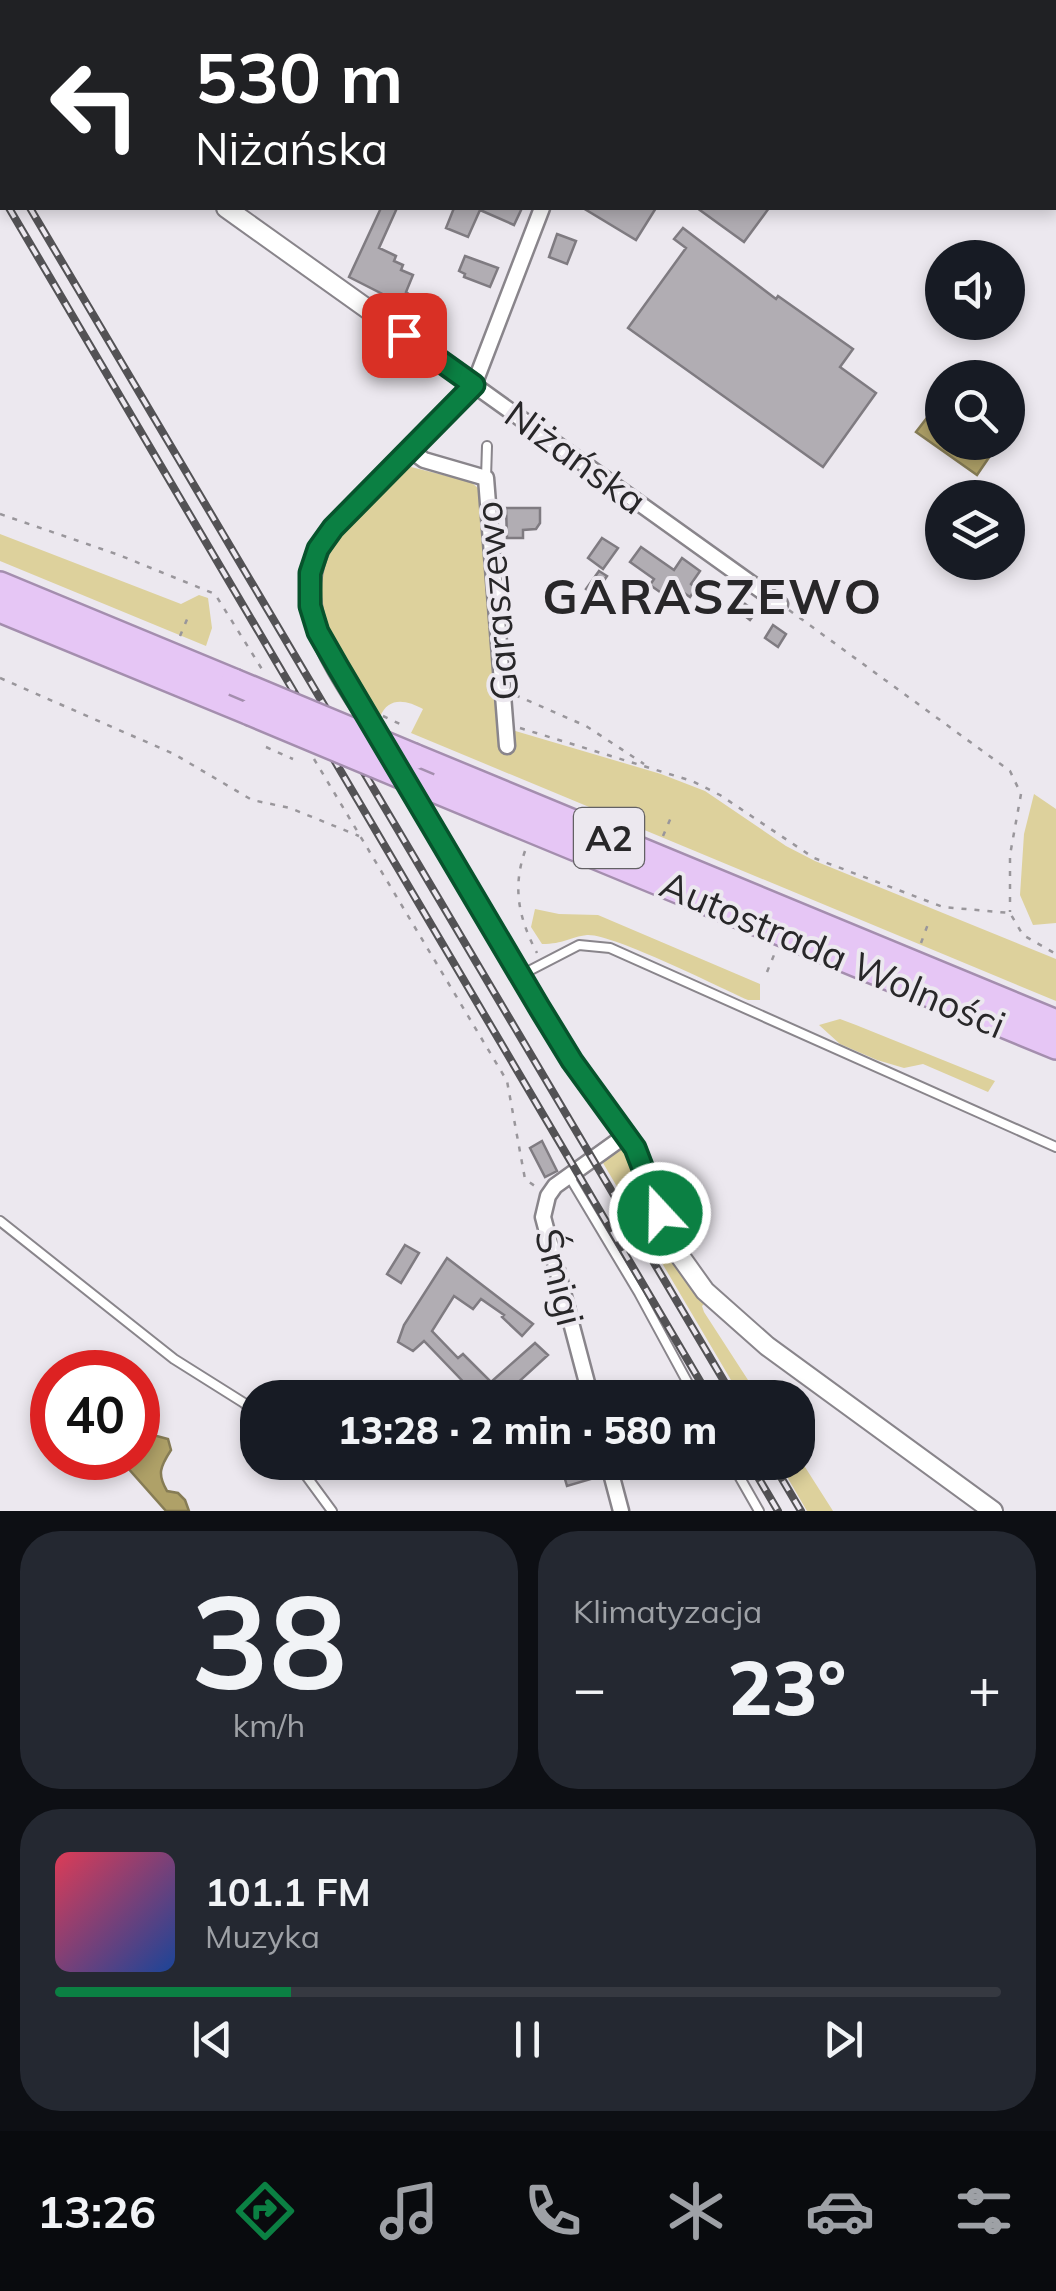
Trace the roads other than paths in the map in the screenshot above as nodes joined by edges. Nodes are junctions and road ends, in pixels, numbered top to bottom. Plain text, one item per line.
1 (229, 210) edge
2 (541, 210) edge
3 (474, 385) junction
4 (487, 446) dead end
5 (410, 450) junction
6 (486, 478) junction
7 (0, 585) edge
8 (780, 604) road end
9 (0, 609) edge
10 (507, 746) dead end
11 (520, 975) junction
12 (1056, 1023) edge
13 (1056, 1046) edge
14 (626, 1135) junction
15 (1056, 1147) edge
16 (568, 1175) junction
17 (0, 1221) edge
18 (586, 1380) edge
19 (686, 1380) edge
20 (240, 1401) edge
21 (309, 1480) edge
22 (613, 1480) edge
23 (741, 1480) edge
24 (332, 1511) edge
25 (621, 1511) edge
26 (758, 1511) edge
27 (993, 1511) edge

1 - 3 street, Niżańska
2 - 3 street
3 - 5 street
3 - 8 street, Niżańska
4 - 6 lane
5 - 6 street, Garaszewo
5 - 11 street
6 - 10 street, Garaszewo
7 - 12 highway, Autostrada Wolności / A2, bridge
9 - 13 highway, Autostrada Wolności / A2, bridge
11 - 14 street
11 - 15 lane
14 - 16 street, Śmigi
14 - 27 street
16 - 18 street, Śmigi
16 - 19 lane
17 - 20 lane
21 - 24 lane
22 - 25 street
23 - 26 lane

